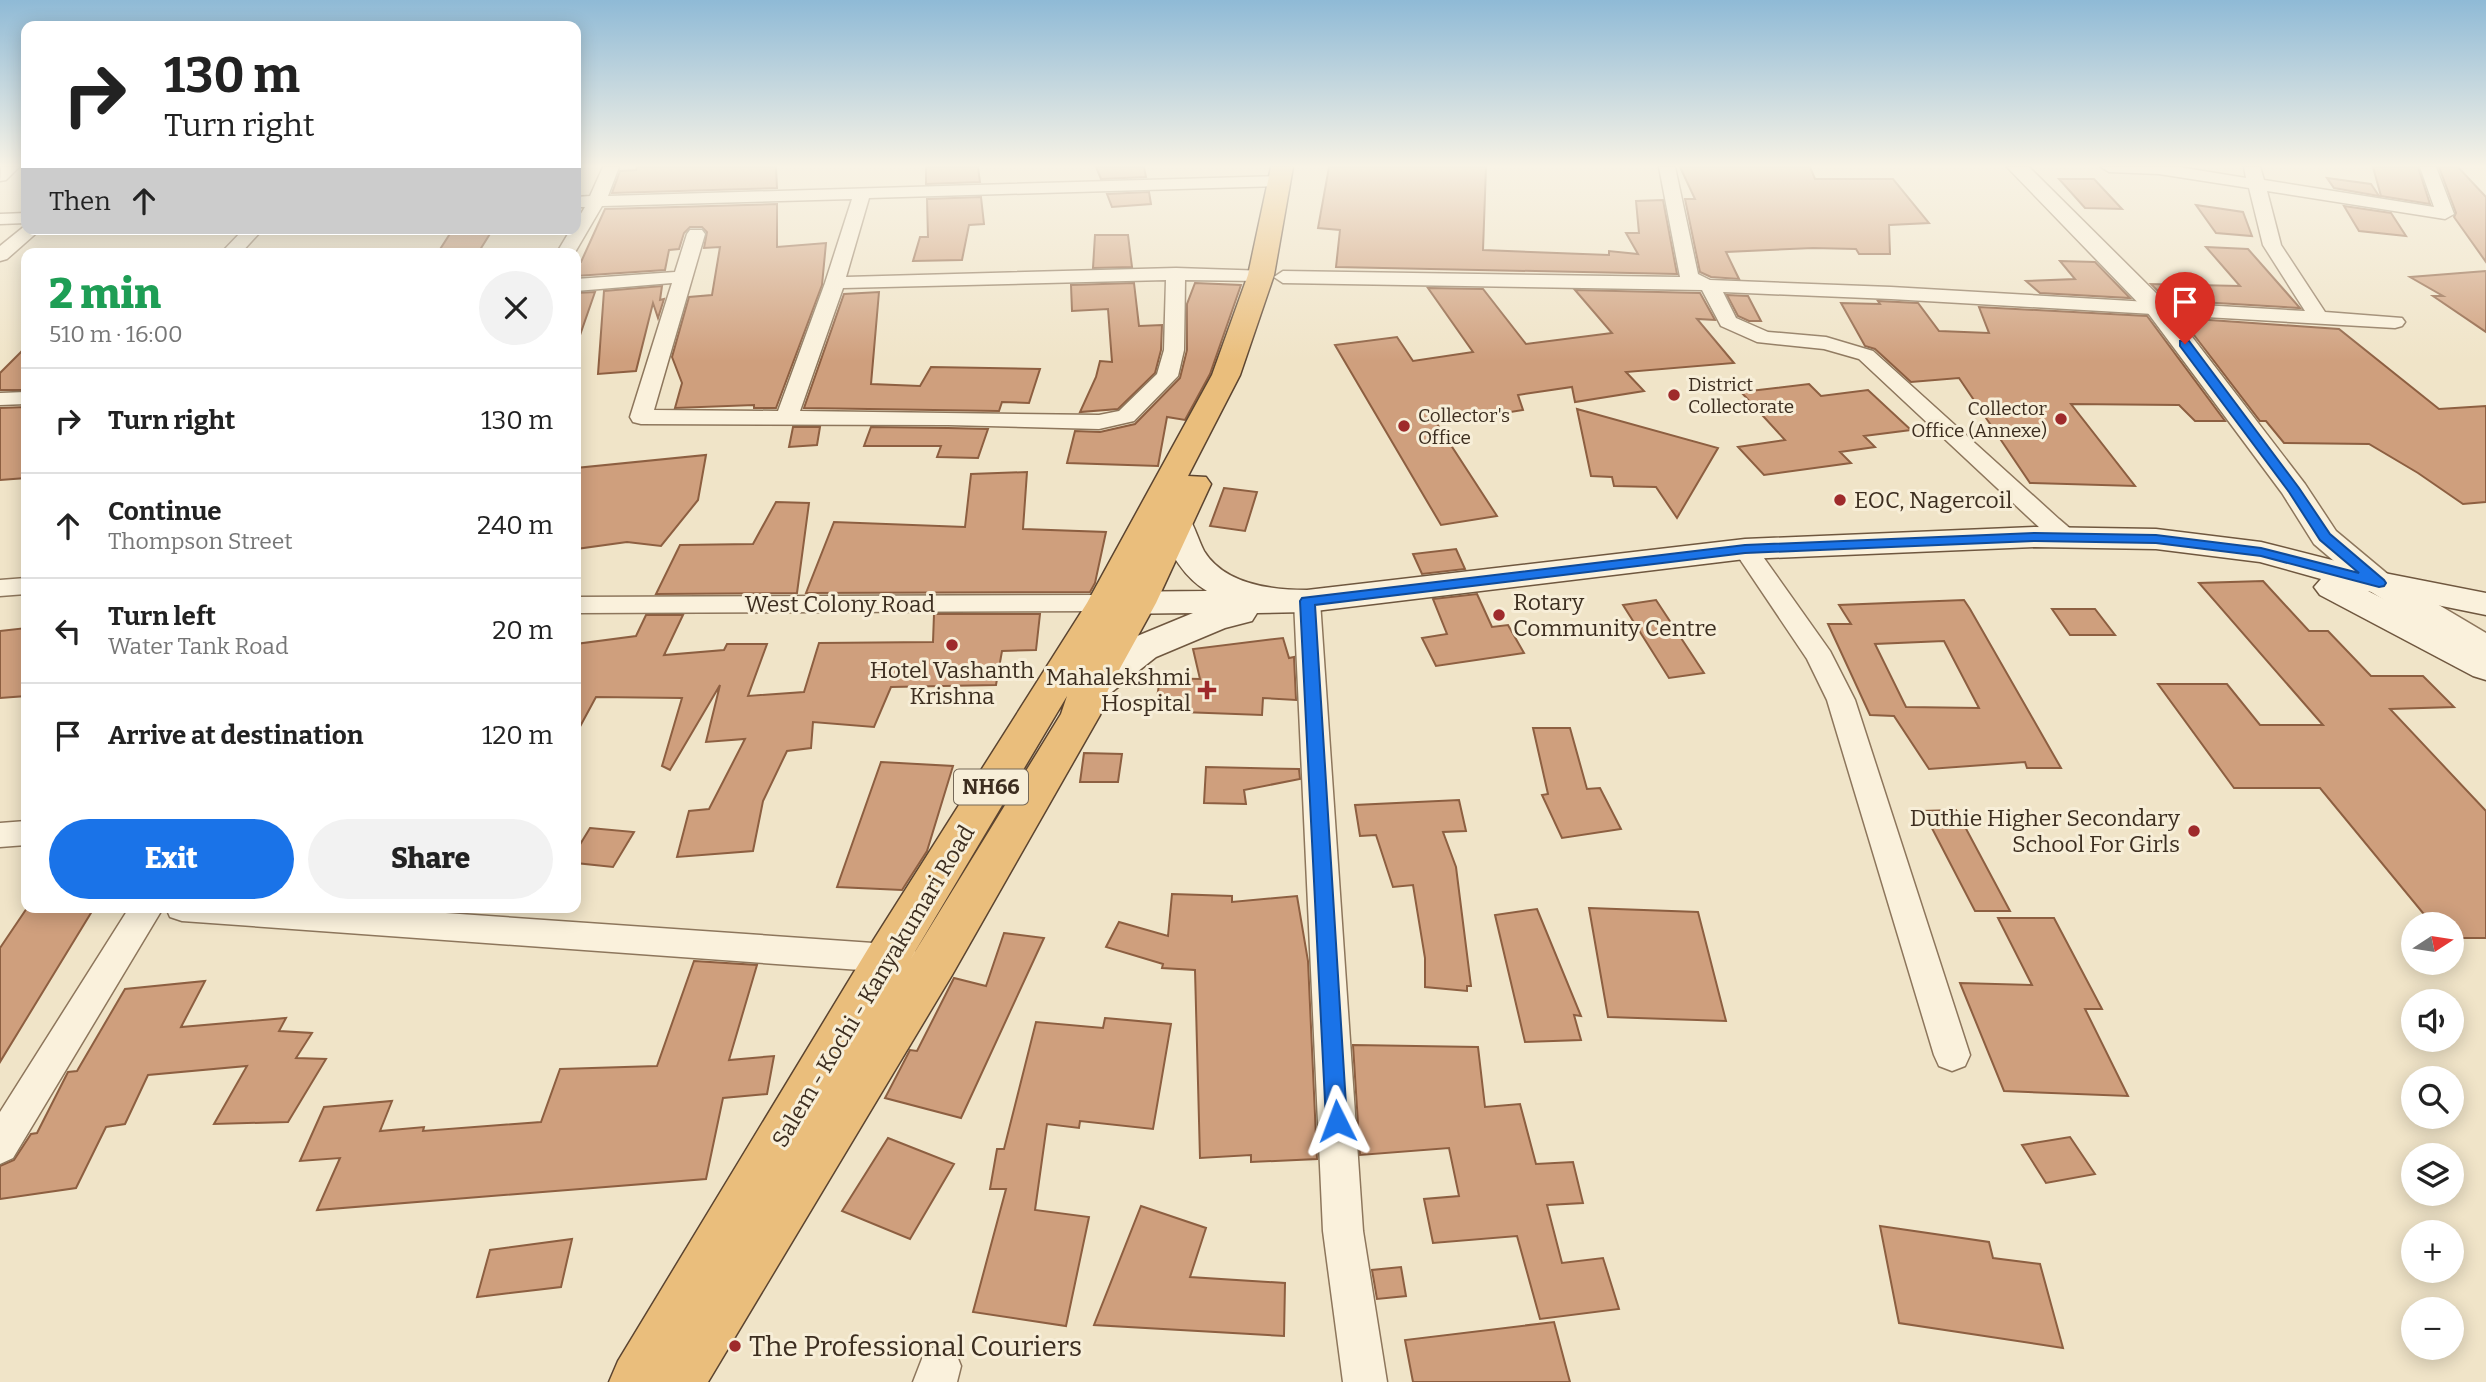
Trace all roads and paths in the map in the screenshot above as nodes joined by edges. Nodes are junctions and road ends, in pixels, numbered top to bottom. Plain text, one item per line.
1 (850, 231) edge
2 (1279, 231) edge
3 (1679, 231) edge
4 (2082, 231) edge
5 (2268, 231) edge
6 (696, 234) dead end
7 (25, 235) edge
8 (248, 235) edge
9 (235, 248) edge
10 (0, 255) edge
11 (1176, 274) junction
12 (1272, 276) junction
13 (682, 277) junction
14 (835, 283) junction
15 (581, 285) edge
16 (1704, 285) junction
17 (2157, 308) junction
18 (2319, 318) junction
19 (2395, 322) dead end
20 (21, 398) edge
21 (0, 399) edge
22 (787, 417) junction
23 (1176, 523) junction
24 (2068, 537) junction
25 (1745, 549) junction
26 (2261, 552) junction
27 (2379, 583) junction
28 (21, 586) edge
29 (0, 588) edge
30 (1301, 601) junction
31 (2486, 604) edge
32 (581, 605) edge
33 (1116, 612) junction
34 (1215, 618) junction
35 (2486, 648) edge
36 (2486, 667) edge
37 (1089, 690) junction
38 (21, 833) edge
39 (0, 835) edge
40 (145, 913) edge
41 (252, 913) edge
42 (887, 958) junction
43 (935, 961) junction
44 (1952, 1055) dead end
45 (0, 1146) edge
46 (639, 1382) edge
47 (674, 1382) edge
48 (1365, 1382) edge

1 - 14 street
2 - 12 highway, Salem - Kochi - Kanyakumari Road / NH66
3 - 16 street
4 - 17 street
5 - 18 street
6 - 13 street
7 - 10 street
8 - 9 street
11 - 12 street
11 - 14 street
11 - 22 street
12 - 16 street
12 - 23 highway, Salem - Kochi - Kanyakumari Road / NH66
12 - 33 highway, Salem - Kochi - Kanyakumari Road / NH66
13 - 15 street
13 - 22 street
14 - 22 street
16 - 17 street
16 - 24 street
17 - 18 street
17 - 27 street
18 - 19 street
20 - 21 street
23 - 30 main road
23 - 33 highway, Salem - Kochi - Kanyakumari Road / NH66
24 - 25 main road
24 - 26 main road
25 - 30 main road
25 - 44 street
26 - 27 main road
26 - 36 main road
27 - 31 main road
27 - 35 street
28 - 29 street
30 - 33 main road
30 - 34 main road
30 - 48 street
32 - 33 street, West Colony Road
33 - 34 main road
33 - 37 highway, Salem - Kochi - Kanyakumari Road / NH66
33 - 42 highway, Salem - Kochi - Kanyakumari Road / NH66
34 - 37 main road
37 - 43 highway, Salem - Kochi - Kanyakumari Road / NH66
38 - 39 street
40 - 45 street
41 - 42 street
42 - 43 street
42 - 46 highway, Salem - Kochi - Kanyakumari Road / NH66
43 - 47 highway, Salem - Kochi - Kanyakumari Road / NH66

